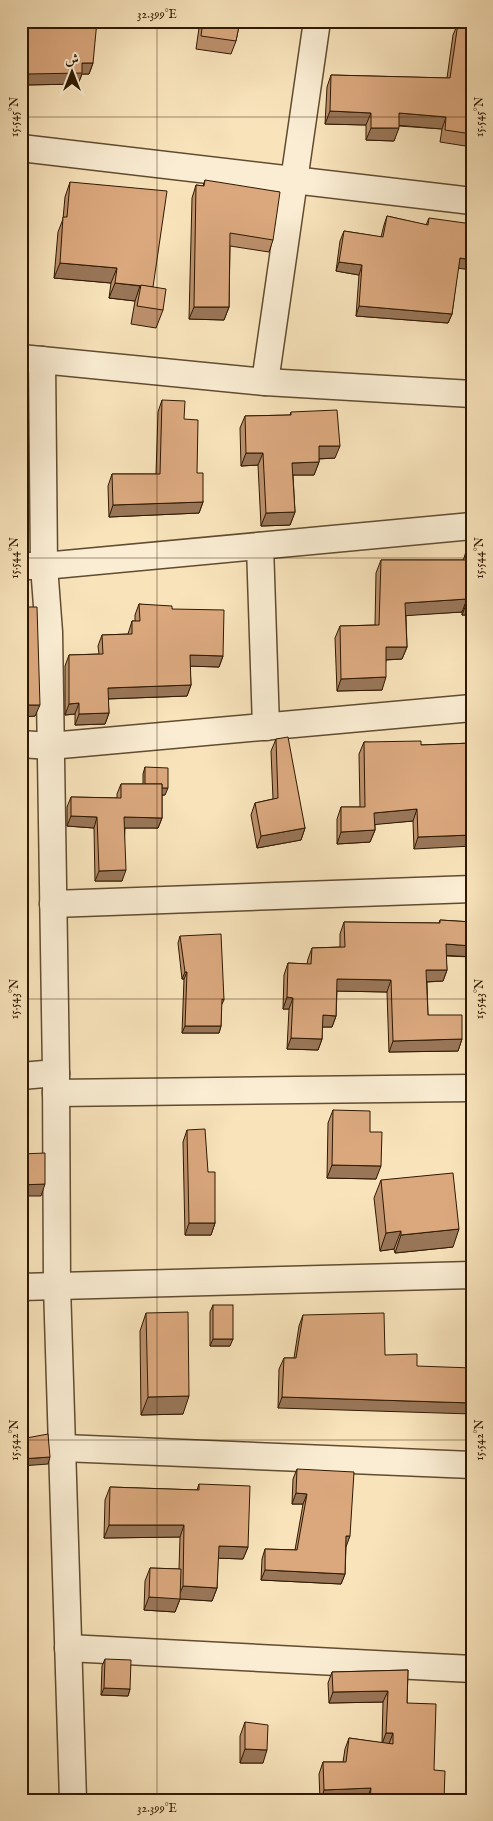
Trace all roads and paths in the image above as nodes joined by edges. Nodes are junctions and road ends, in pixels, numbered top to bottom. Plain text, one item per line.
1 (317, 21) edge
2 (21, 148) edge
3 (296, 181) junction
4 (472, 201) edge
5 (32, 359) edge
6 (265, 382) junction
7 (472, 394) edge
8 (472, 526) edge
9 (260, 546) junction
10 (32, 566) edge
11 (472, 708) edge
12 (266, 726) junction
13 (21, 744) edge
14 (50, 746) junction
15 (472, 890) edge
16 (53, 904) junction
17 (21, 1076) edge
18 (56, 1083) junction
19 (472, 1088) edge
20 (472, 1275) edge
21 (57, 1286) junction
22 (21, 1287) edge
23 (63, 1448) junction
24 (472, 1465) edge
25 (68, 1648) junction
26 (472, 1669) edge
27 (73, 1800) edge

1 - 3 street
2 - 3 street
3 - 4 street
3 - 6 street
5 - 6 street
5 - 10 street
6 - 7 street
8 - 9 street
9 - 10 street
9 - 12 street
10 - 14 street
11 - 12 street
12 - 14 street
13 - 14 street
14 - 16 street
15 - 16 street
16 - 18 street
17 - 18 street
18 - 19 street
18 - 21 street
20 - 21 street
21 - 22 street
21 - 23 street
23 - 24 street
23 - 25 street
25 - 26 street
25 - 27 street

